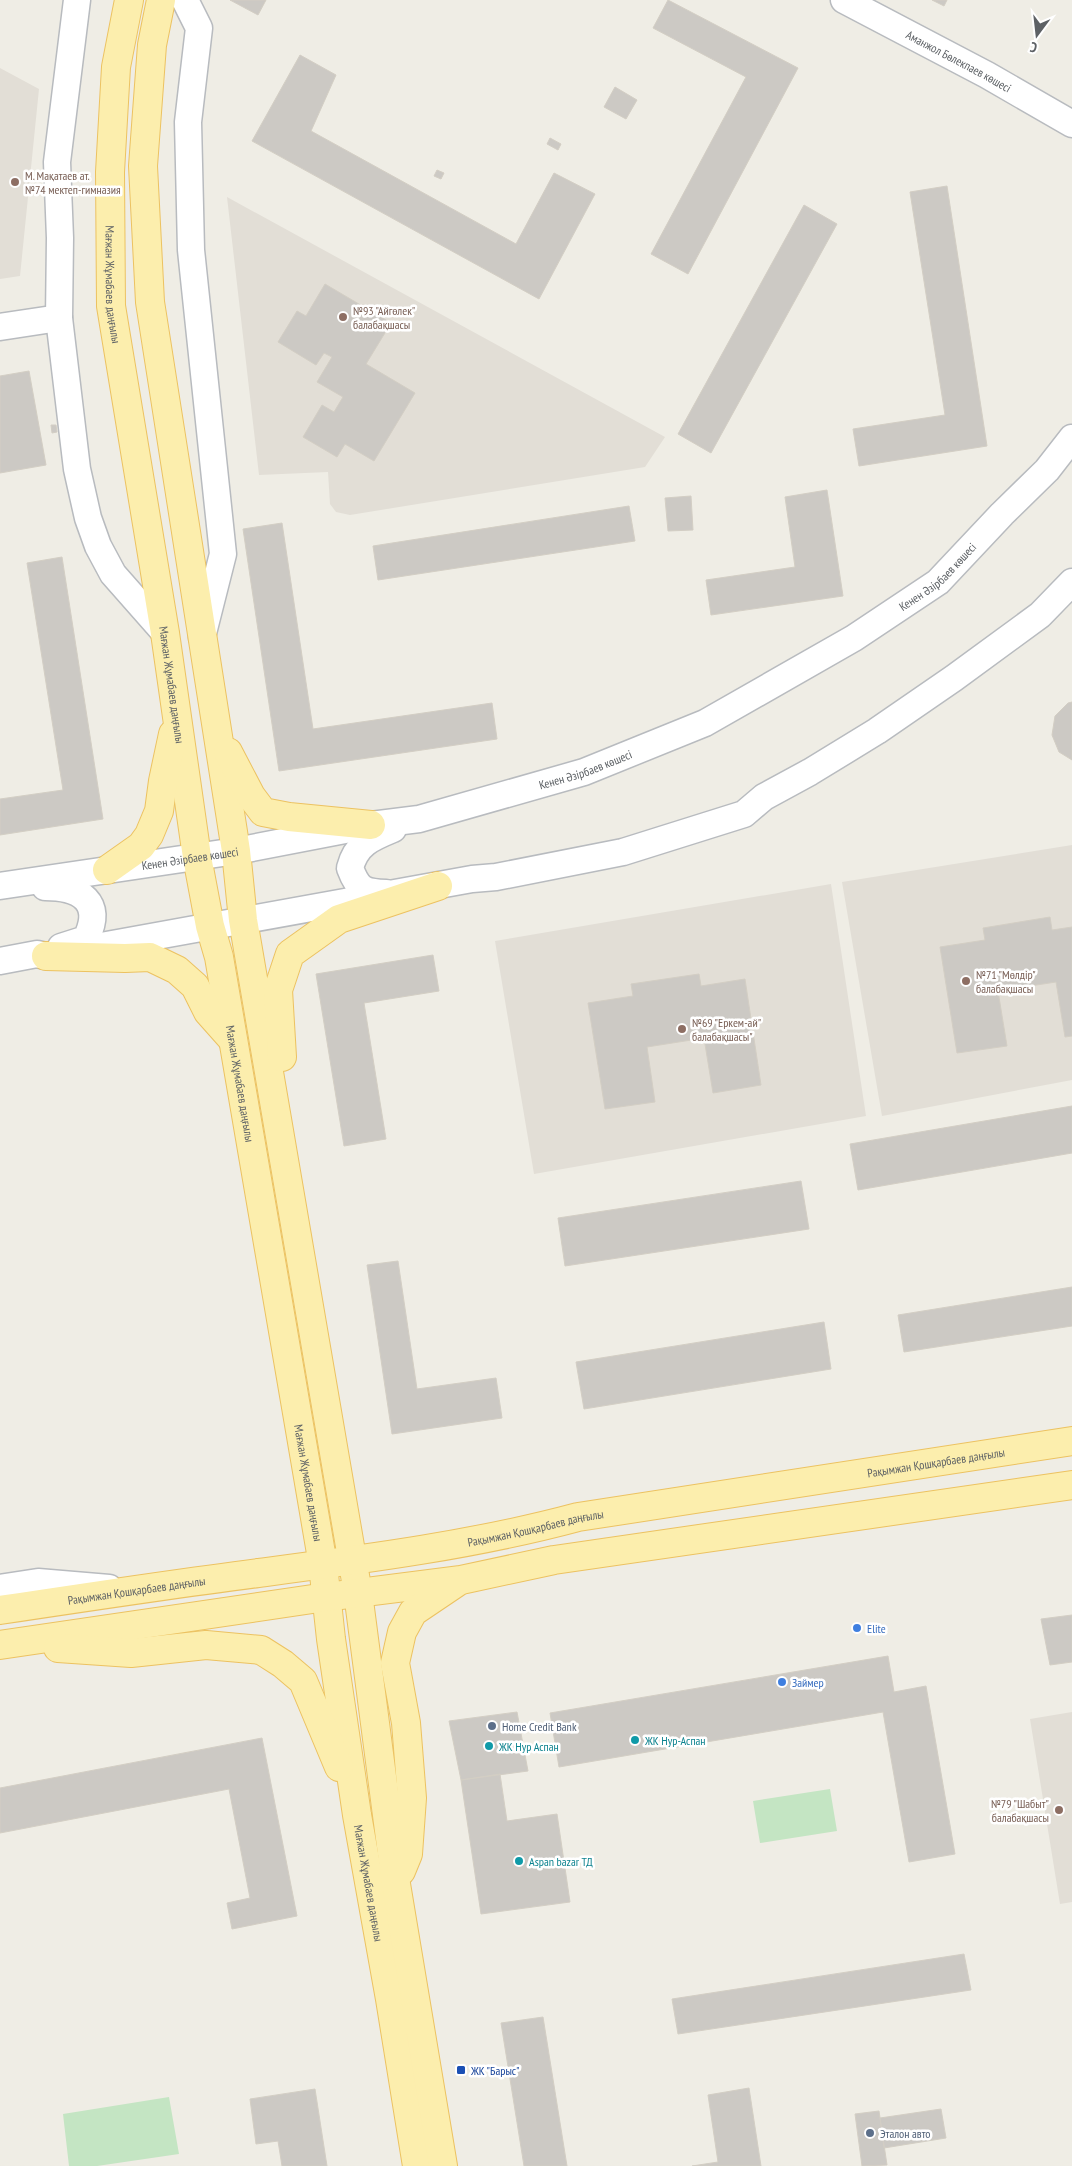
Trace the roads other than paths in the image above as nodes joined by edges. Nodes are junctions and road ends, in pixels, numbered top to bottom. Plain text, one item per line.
1 (77, 0) edge
2 (129, 0) edge
3 (160, 0) edge
4 (185, 0) edge
5 (844, 0) edge
6 (1072, 124) edge
7 (59, 318) junction
8 (0, 327) edge
9 (1072, 438) edge
10 (1072, 582) edge
11 (165, 633) junction
12 (202, 638) junction
13 (208, 673) junction
14 (177, 715) junction
15 (419, 819) junction
16 (371, 825) junction
17 (236, 851) junction
18 (197, 857) junction
19 (107, 870) junction
20 (438, 886) junction
21 (0, 887) edge
22 (394, 894) junction
23 (243, 920) junction
24 (210, 926) junction
25 (42, 955) junction
26 (0, 961) edge
27 (232, 1039) junction
28 (284, 1166) junction
29 (1072, 1441) edge
30 (1072, 1485) edge
31 (352, 1561) junction
32 (323, 1565) junction
33 (461, 1580) junction
34 (0, 1588) edge
35 (132, 1590) junction
36 (358, 1593) junction
37 (326, 1597) junction
38 (0, 1610) edge
39 (364, 1638) junction
40 (330, 1639) junction
41 (3, 1645) edge
42 (357, 1815) junction
43 (396, 1884) junction
44 (417, 2166) edge
45 (443, 2166) edge

1 - 7 street
2 - 11 main road, Мағжан Жұмабаев даңғылы
3 - 12 main road
4 - 12 street
5 - 6 street, Аманжол Бөлекпаев көшесі
7 - 8 street
7 - 11 street
9 - 15 street, Кенен Әзірбаев көшесі
10 - 20 street
11 - 14 main road, Мағжан Жұмабаев даңғылы
12 - 13 main road
13 - 16 main road
13 - 17 main road
14 - 18 main road, Мағжан Жұмабаев даңғылы
14 - 19 main road
15 - 16 street, Кенен Әзірбаев көшесі
15 - 22 street
16 - 17 street, Кенен Әзірбаев көшесі
17 - 18 street, Кенен Әзірбаев көшесі
17 - 23 main road
18 - 19 street, Кенен Әзірбаев көшесі
18 - 24 main road, Мағжан Жұмабаев даңғылы
19 - 21 street, Кенен Әзірбаев көшесі
20 - 22 street
20 - 28 main road
21 - 25 street
22 - 23 street
23 - 24 street
23 - 28 main road
24 - 25 street
24 - 27 main road, Мағжан Жұмабаев даңғылы
25 - 26 street
25 - 27 main road
27 - 32 main road, Мағжан Жұмабаев даңғылы
28 - 31 main road
29 - 31 main road, Рақымжан Қошқарбаев даңғылы
30 - 33 main road
31 - 32 main road, Рақымжан Қошқарбаев даңғылы
31 - 36 main road
32 - 35 main road, Рақымжан Қошқарбаев даңғылы
32 - 37 main road, Мағжан Жұмабаев даңғылы
33 - 36 main road
33 - 43 main road
34 - 35 street
35 - 38 main road, Рақымжан Қошқарбаев даңғылы
36 - 37 main road
36 - 39 main road
37 - 40 main road, Мағжан Жұмабаев даңғылы
37 - 41 main road
39 - 40 main road
39 - 43 main road
40 - 42 main road, Мағжан Жұмабаев даңғылы
41 - 42 main road
42 - 44 main road, Мағжан Жұмабаев даңғылы
43 - 45 main road

